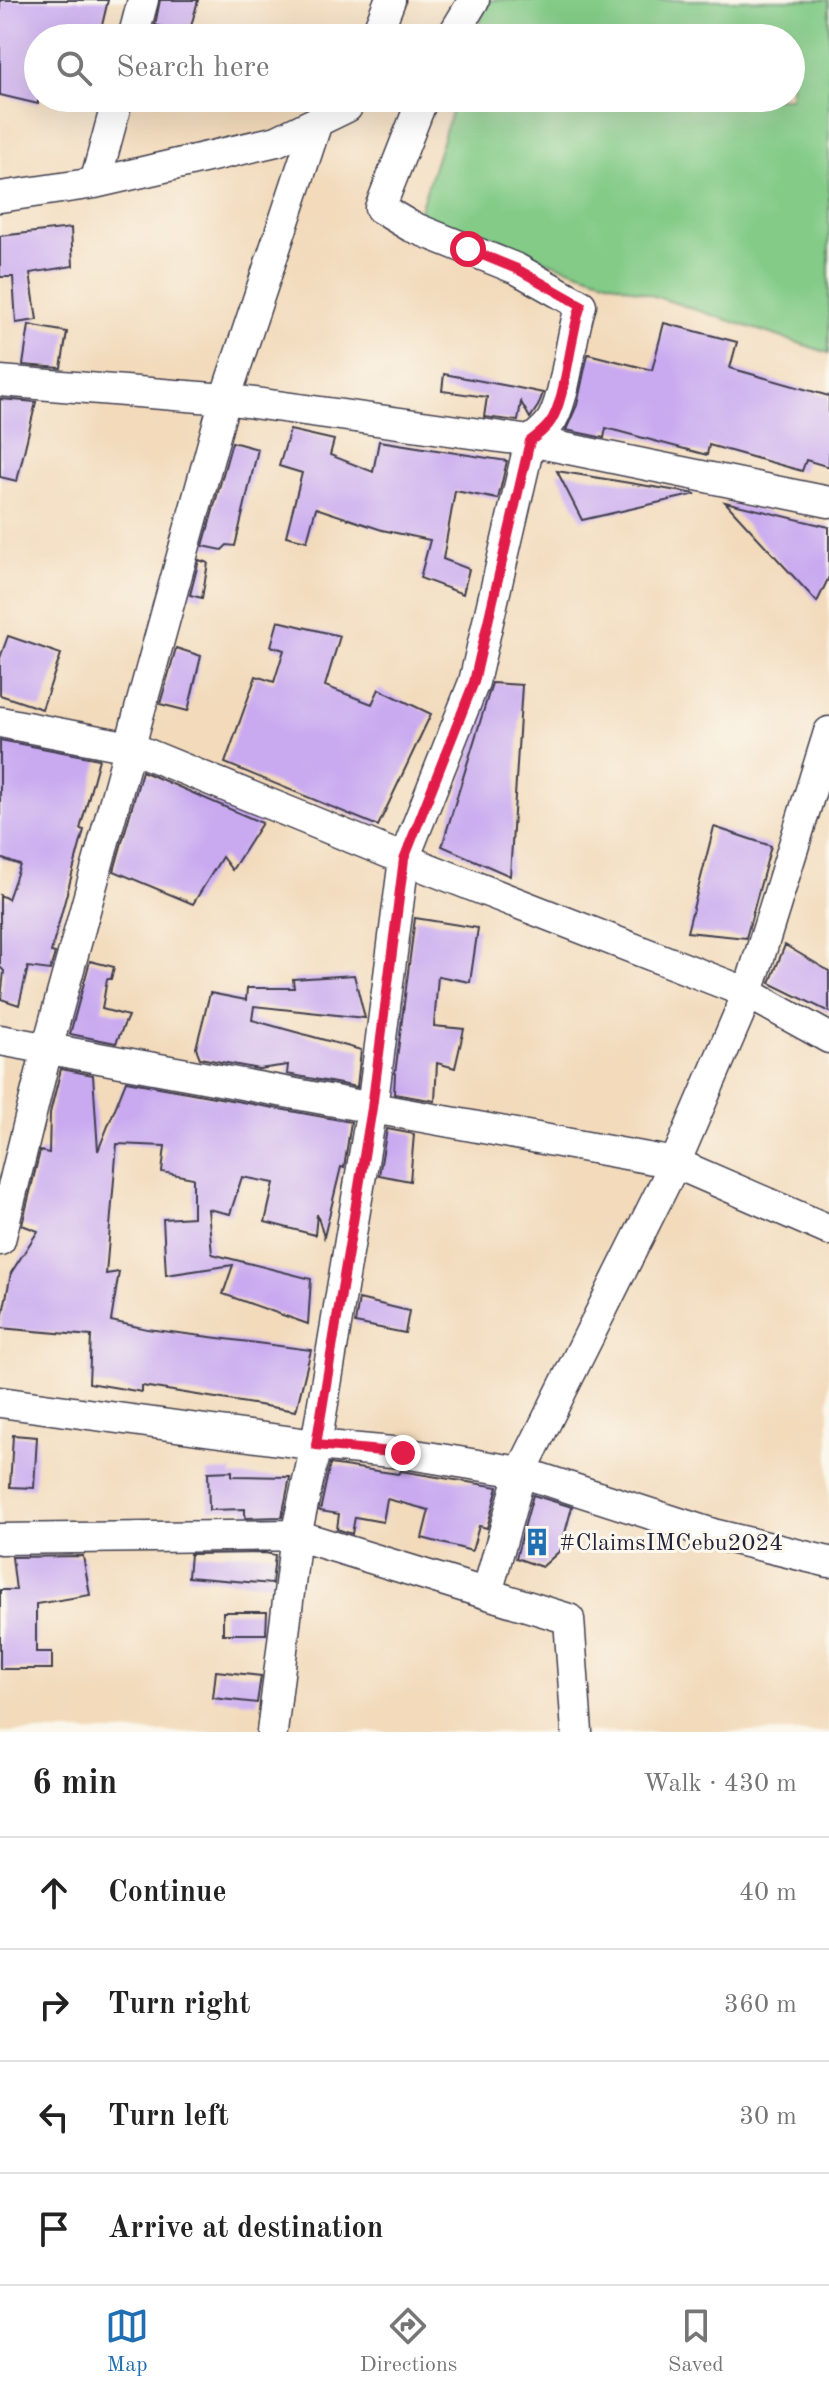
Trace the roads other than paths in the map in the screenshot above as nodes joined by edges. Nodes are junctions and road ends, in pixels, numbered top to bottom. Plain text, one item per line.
1 (143, 0) edge
2 (390, 0) edge
3 (474, 0) edge
4 (137, 24) edge
5 (381, 24) edge
6 (459, 24) edge
7 (114, 112) edge
8 (337, 112) edge
9 (418, 112) edge
10 (317, 122) junction
11 (95, 183) junction
12 (0, 197) edge
13 (0, 381) edge
14 (225, 399) junction
15 (530, 441) junction
16 (829, 502) edge
17 (0, 722) edge
18 (829, 732) edge
19 (130, 747) junction
20 (404, 859) junction
21 (748, 993) junction
22 (829, 1038) edge
23 (0, 1040) edge
24 (47, 1049) junction
25 (372, 1108) junction
26 (675, 1163) junction
27 (829, 1230) edge
28 (0, 1240) edge
29 (0, 1402) edge
30 (316, 1445) junction
31 (521, 1472) junction
32 (296, 1535) junction
33 (0, 1539) edge
34 (829, 1562) edge
35 (487, 1593) junction
36 (272, 1732) edge
37 (577, 1732) edge

1 - 4 street
2 - 5 street
3 - 6 street
7 - 11 street
8 - 10 street
9 - 15 street
10 - 11 street
10 - 14 street
11 - 12 street
13 - 14 street
14 - 15 street
14 - 19 street
15 - 16 street
15 - 20 street
17 - 19 street
18 - 21 street
19 - 20 street
19 - 24 street
20 - 21 street
20 - 25 street
21 - 22 street
21 - 26 street
23 - 24 street
24 - 25 street
24 - 28 street
25 - 26 street
25 - 30 street
26 - 27 street
26 - 31 street
29 - 30 street
30 - 31 street
30 - 32 street
31 - 34 street
31 - 35 street
32 - 33 street
32 - 35 street
32 - 36 street
35 - 37 street

